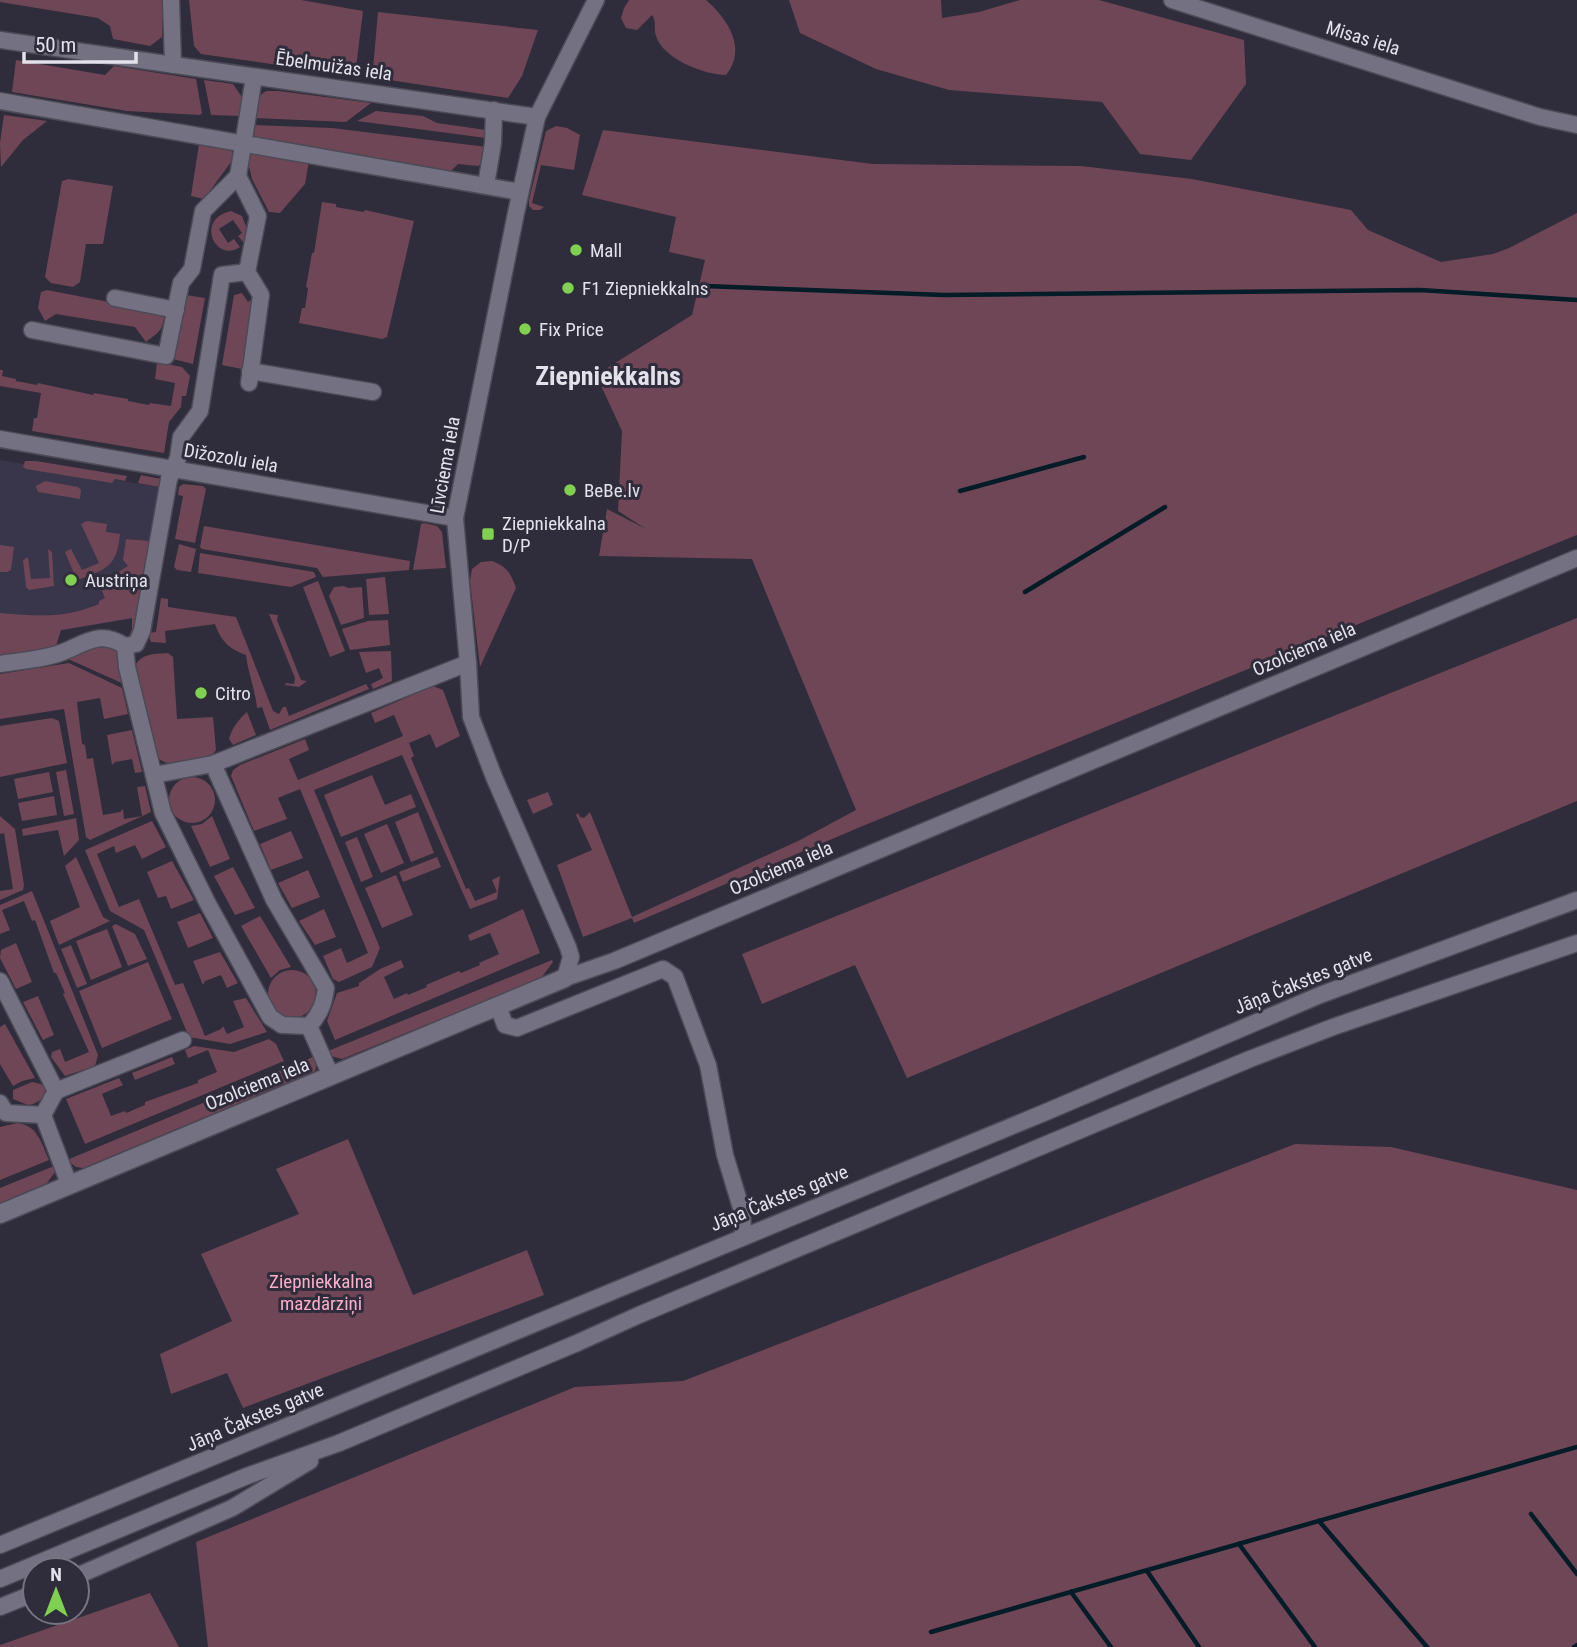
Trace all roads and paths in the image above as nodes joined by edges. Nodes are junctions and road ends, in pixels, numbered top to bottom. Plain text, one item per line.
1 (171, 0) edge
2 (596, 0) edge
3 (1172, 0) edge
4 (0, 40) edge
5 (173, 65) junction
6 (254, 77) junction
7 (0, 101) edge
8 (494, 110) junction
9 (537, 117) junction
10 (1577, 125) edge
11 (243, 143) junction
12 (238, 176) junction
13 (486, 185) junction
14 (520, 192) junction
15 (192, 270) junction
16 (247, 272) junction
17 (222, 275) junction
18 (115, 298) dead end
19 (176, 310) junction
20 (32, 330) dead end
21 (373, 392) dead end
22 (0, 439) edge
23 (172, 468) junction
24 (455, 517) junction
25 (1577, 558) edge
26 (125, 646) junction
27 (468, 663) junction
28 (0, 664) edge
29 (214, 764) junction
30 (154, 775) junction
31 (1577, 900) edge
32 (1577, 943) edge
33 (565, 978) junction
34 (0, 981) edge
35 (498, 1006) junction
36 (309, 1026) junction
37 (183, 1040) dead end
38 (331, 1076) junction
39 (56, 1091) junction
40 (2, 1110) edge
41 (43, 1115) junction
42 (69, 1184) junction
43 (0, 1214) edge
44 (743, 1235) junction
45 (339, 1443) junction
46 (0, 1545) edge
47 (91, 1570) edge
48 (0, 1580) edge
49 (21, 1598) edge
50 (0, 1607) edge

1 - 5 street
2 - 9 street, Līvciema iela
3 - 10 street, Misas iela
4 - 5 street, Ēbelmuižas iela
5 - 6 street, Ēbelmuižas iela
6 - 8 street, Ēbelmuižas iela
6 - 11 street
7 - 11 street
8 - 9 street, Ēbelmuižas iela
8 - 13 street
9 - 14 street, Līvciema iela
11 - 12 street
11 - 13 street
12 - 15 street
12 - 16 street
13 - 14 street
14 - 24 street, Līvciema iela
15 - 17 street
15 - 19 street
16 - 17 street
16 - 21 street
17 - 23 street
18 - 19 street
19 - 20 street
22 - 23 street, Dižozolu iela
23 - 24 street, Dižozolu iela
23 - 26 street
24 - 27 street, Līvciema iela
25 - 33 street, Ozolciema iela
26 - 28 street
26 - 30 street
27 - 29 street
27 - 33 street, Līvciema iela
29 - 30 street
29 - 36 street
30 - 36 street
31 - 44 street, Jāņa Čakstes gatve
32 - 45 street
33 - 35 street, Ozolciema iela
34 - 39 street
35 - 38 street, Ozolciema iela
35 - 44 street
36 - 38 street
37 - 39 street
38 - 42 street, Ozolciema iela
39 - 41 street
40 - 41 street
41 - 42 street
42 - 43 street, Ozolciema iela
44 - 46 street, Jāņa Čakstes gatve
45 - 47 street
45 - 48 street
49 - 50 street

